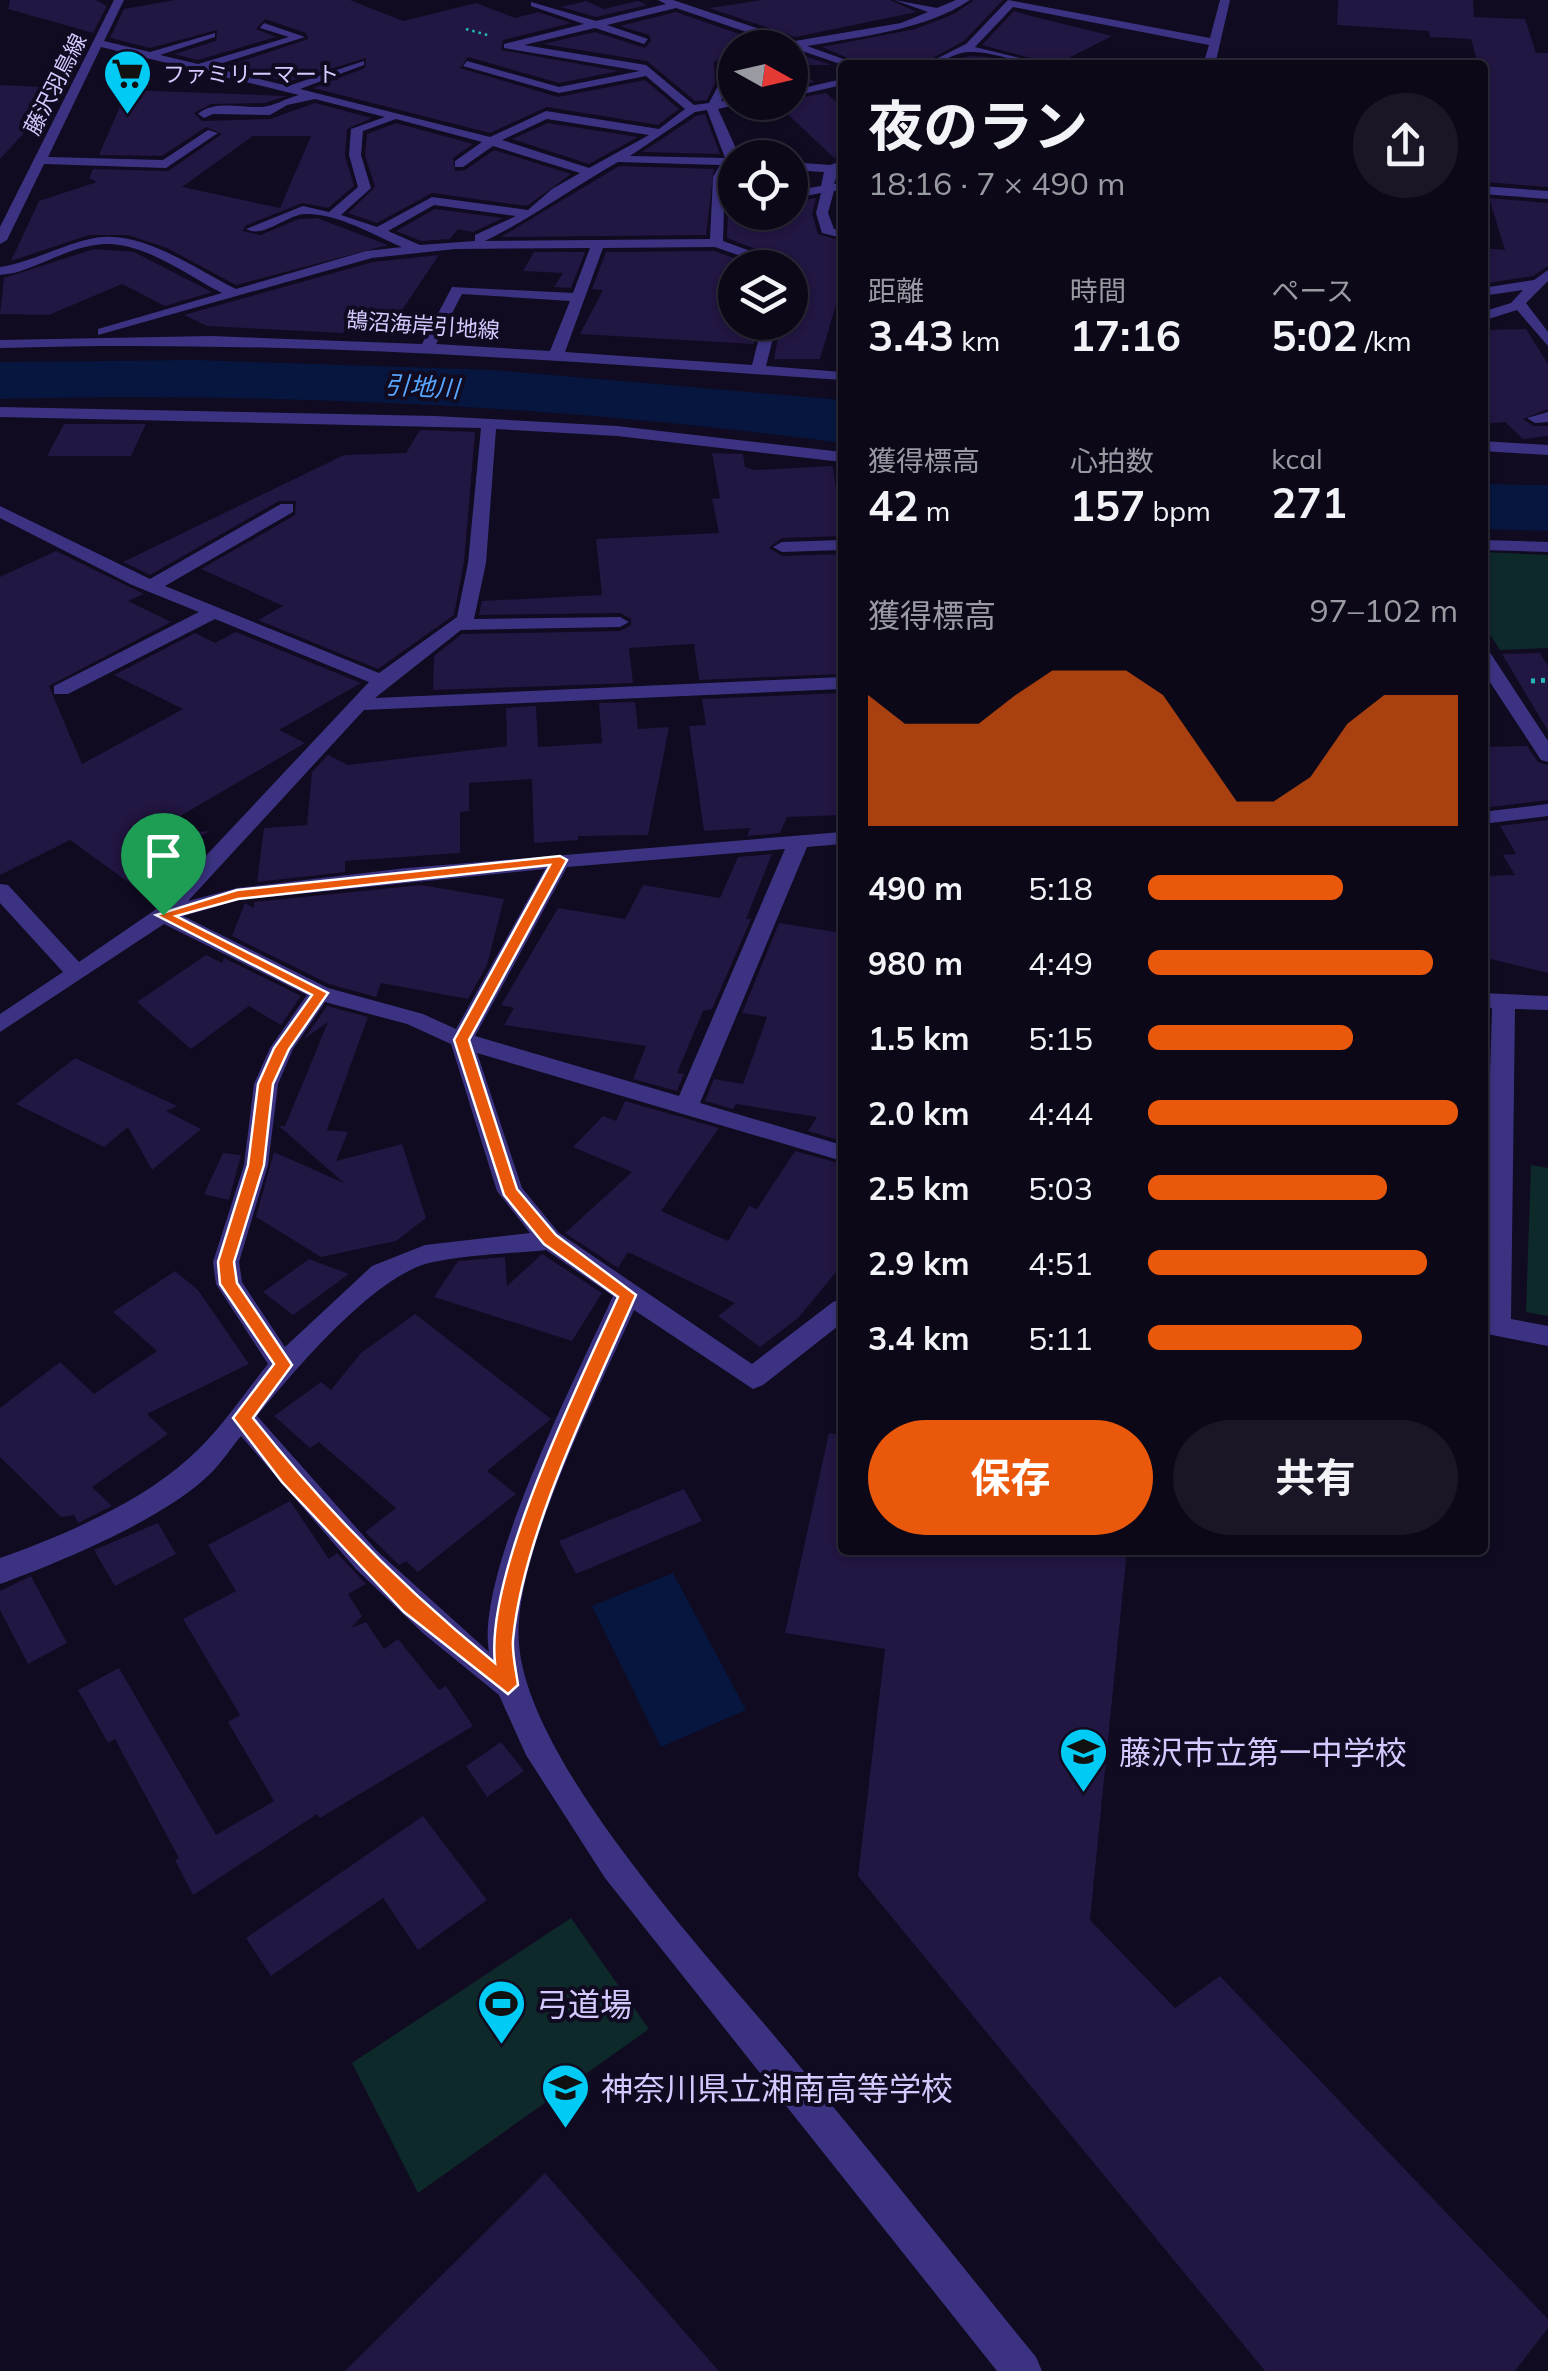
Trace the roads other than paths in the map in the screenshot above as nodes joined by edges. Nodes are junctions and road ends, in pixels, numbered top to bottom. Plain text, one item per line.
1 (120, 0) edge
2 (663, 0) edge
3 (899, 0) edge
4 (965, 0) edge
5 (1226, 0) edge
6 (1013, 2) edge
7 (534, 4) dead end
8 (676, 5) junction
9 (942, 13) junction
10 (594, 24) junction
11 (264, 26) dead end
12 (748, 30) edge
13 (211, 35) dead end
14 (644, 41) dead end
15 (808, 41) edge
16 (98, 43) junction
17 (1218, 43) junction
18 (966, 48) junction
19 (808, 50) edge
20 (155, 53) junction
21 (575, 56) junction
22 (839, 60) edge
23 (941, 60) edge
24 (1020, 60) edge
25 (1211, 60) edge
26 (360, 63) dead end
27 (467, 64) dead end
28 (202, 66) junction
29 (652, 73) junction
30 (516, 76) junction
31 (838, 83) edge
32 (292, 88) junction
33 (808, 90) edge
34 (315, 96) junction
35 (718, 97) edge
36 (718, 107) edge
37 (712, 108) junction
38 (692, 109) junction
39 (204, 114) dead end
40 (394, 118) junction
41 (661, 133) junction
42 (212, 134) dead end
43 (493, 140) junction
44 (728, 140) edge
45 (617, 159) junction
46 (40, 160) junction
47 (718, 162) edge
48 (838, 163) edge
49 (459, 164) dead end
50 (808, 165) edge
51 (838, 165) edge
52 (591, 173) junction
53 (837, 187) edge
54 (808, 192) edge
55 (1488, 194) edge
56 (1548, 195) edge
57 (718, 206) edge
58 (531, 214) junction
59 (332, 216) junction
60 (252, 228) dead end
61 (380, 230) junction
62 (836, 234) edge
63 (0, 240) edge
64 (600, 242) junction
65 (716, 243) junction
66 (455, 245) junction
67 (415, 247) junction
68 (737, 250) edge
69 (0, 271) edge
70 (1545, 279) edge
71 (1488, 291) edge
72 (233, 292) junction
73 (581, 298) junction
74 (1518, 305) junction
75 (1488, 315) edge
76 (766, 340) edge
77 (63, 342) junction
78 (1548, 342) edge
79 (0, 344) edge
80 (427, 347) junction
81 (556, 356) junction
82 (758, 370) junction
83 (838, 376) edge
84 (0, 412) edge
85 (489, 424) junction
86 (1488, 446) edge
87 (1548, 450) edge
88 (838, 457) edge
89 (287, 508) dead end
90 (0, 511) edge
91 (838, 545) edge
92 (1488, 545) edge
93 (782, 547) dead end
94 (1548, 547) edge
95 (151, 586) junction
96 (214, 612) junction
97 (620, 622) dead end
98 (460, 624) junction
99 (1488, 665) edge
100 (381, 680) junction
101 (838, 683) edge
102 (61, 690) dead end
103 (360, 704) junction
104 (1548, 756) edge
105 (1548, 810) edge
106 (1488, 817) edge
107 (838, 838) edge
108 (799, 841) junction
109 (560, 860) junction
110 (0, 890) edge
111 (163, 915) junction
112 (76, 972) junction
113 (320, 993) junction
114 (1494, 1000) edge
115 (1548, 1003) edge
116 (0, 1025) edge
117 (461, 1040) junction
118 (686, 1108) junction
119 (838, 1151) edge
120 (550, 1240) junction
121 (627, 1295) junction
122 (838, 1312) edge
123 (1490, 1324) edge
124 (1548, 1336) edge
125 (283, 1365) junction
126 (242, 1418) junction
127 (0, 1571) edge
128 (508, 1685) junction
129 (1022, 2371) edge

1 - 16 street, 藤沢羽鳥線
2 - 8 street
3 - 9 street
4 - 9 street
5 - 17 street
6 - 17 street
6 - 18 street
7 - 10 street
8 - 10 street
8 - 12 street
9 - 15 street
10 - 14 street
10 - 21 street
11 - 28 street
13 - 20 street
16 - 20 street
16 - 46 street, 藤沢羽鳥線
17 - 25 street
18 - 23 street
18 - 24 street
19 - 22 street
20 - 28 street
21 - 29 street
21 - 30 street
26 - 32 street
27 - 30 street
28 - 32 street
29 - 30 street
29 - 38 street
31 - 33 street
32 - 34 street
34 - 39 street
34 - 40 street
35 - 37 street
36 - 37 street
37 - 38 street
37 - 44 street
38 - 41 street
40 - 43 street
40 - 59 street
41 - 43 street
41 - 45 street
42 - 46 street
43 - 49 street
43 - 52 street
45 - 47 street
45 - 52 street
46 - 63 street, 藤沢羽鳥線
48 - 50 street
51 - 53 street
52 - 58 street
53 - 54 street
53 - 62 street
55 - 56 street
57 - 65 street
58 - 61 street
58 - 66 street
59 - 60 street
59 - 61 street
61 - 67 street
64 - 65 street
64 - 66 street
64 - 73 street
65 - 68 street
66 - 67 street
67 - 72 street
69 - 72 street
70 - 71 street
70 - 74 street
72 - 77 street
73 - 80 street
73 - 81 street
74 - 75 street
74 - 78 street
76 - 82 street
77 - 79 street, 鵠沼海岸引地線
77 - 80 street, 鵠沼海岸引地線
80 - 81 street, 鵠沼海岸引地線
81 - 82 street, 鵠沼海岸引地線
82 - 83 street, 鵠沼海岸引地線
84 - 85 street
85 - 88 street
85 - 98 street
86 - 87 street
89 - 95 street
90 - 95 street
91 - 93 street
92 - 94 street
95 - 96 street
96 - 100 street
96 - 102 street
97 - 98 street
98 - 100 street
99 - 104 street
100 - 103 street
101 - 103 street
103 - 111 street
105 - 106 street
107 - 108 street
108 - 109 street
108 - 118 street
109 - 111 street
109 - 117 street
110 - 112 street
111 - 112 street
111 - 113 street
112 - 116 street
113 - 117 street
113 - 125 street
114 - 115 street
114 - 123 street
117 - 118 street
117 - 120 street
118 - 119 street
120 - 121 street
120 - 125 street
121 - 122 street
121 - 128 street
123 - 124 street
125 - 126 street
126 - 127 street
126 - 128 street
128 - 129 street

